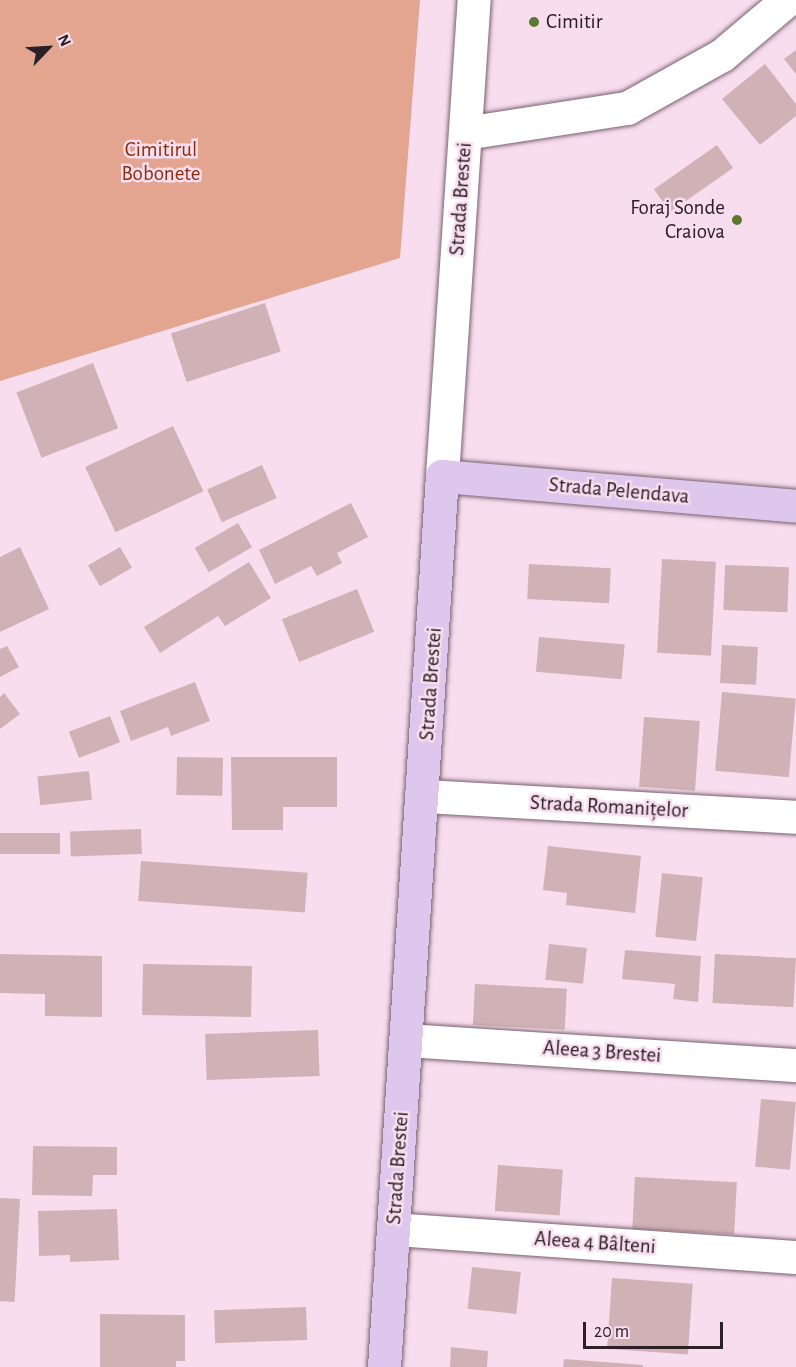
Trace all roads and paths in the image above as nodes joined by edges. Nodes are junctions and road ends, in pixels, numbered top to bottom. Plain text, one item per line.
1 (474, 0) edge
2 (787, 0) edge
3 (465, 133) junction
4 (442, 476) junction
5 (796, 506) edge
6 (423, 796) junction
7 (796, 817) edge
8 (407, 1040) junction
9 (796, 1065) edge
10 (394, 1229) junction
11 (796, 1257) edge
12 (384, 1367) edge

1 - 3 street, Strada Brestei
2 - 3 street
3 - 4 street, Strada Brestei
4 - 5 main road, Strada Pelendava
4 - 6 main road, Strada Brestei
6 - 7 street, Strada Romanițelor
6 - 8 main road, Strada Brestei
8 - 9 street, Aleea 3 Brestei
8 - 10 main road, Strada Brestei
10 - 11 street, Aleea 4 Bâlteni
10 - 12 main road, Strada Brestei

